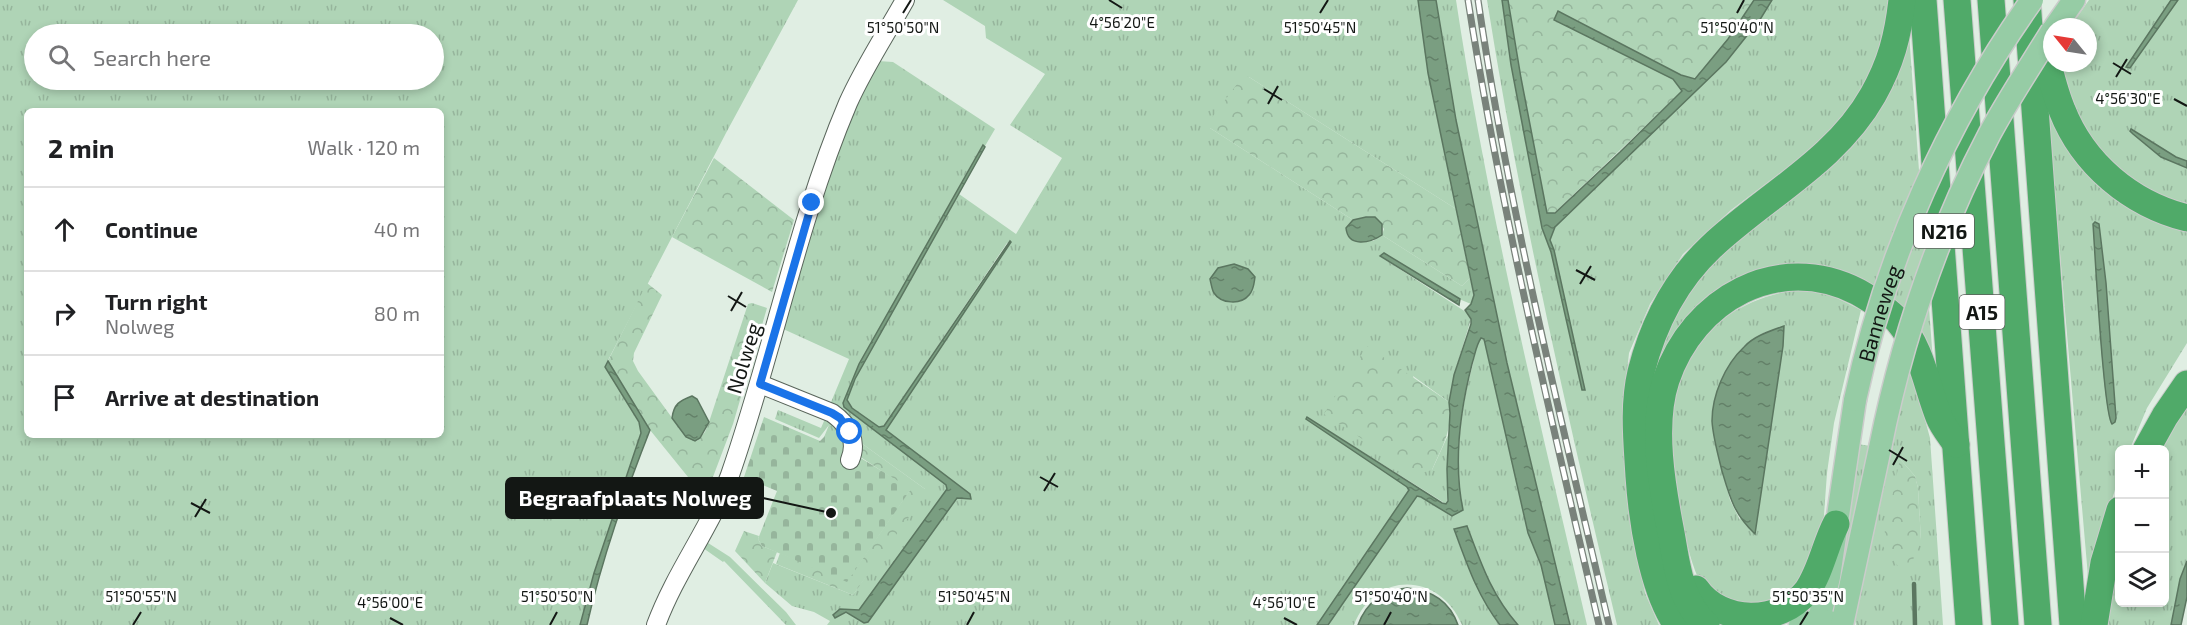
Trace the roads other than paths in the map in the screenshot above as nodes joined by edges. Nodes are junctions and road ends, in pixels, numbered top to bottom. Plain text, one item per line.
1 (905, 0) edge
2 (1902, 0) edge
3 (1923, 0) edge
4 (1957, 0) edge
5 (1991, 0) edge
6 (2029, 0) edge
7 (2074, 0) edge
8 (2061, 18) edge
9 (2043, 46) edge
10 (2187, 219) edge
11 (760, 384) junction
12 (2187, 384) edge
13 (1956, 444) junction
14 (2149, 445) edge
15 (850, 460) dead end
16 (1836, 524) junction
17 (2115, 527) edge
18 (1674, 548) junction
19 (1825, 624) edge
20 (656, 625) edge
21 (1677, 625) edge
22 (1706, 625) edge
23 (1969, 625) edge
24 (2005, 625) edge
25 (2038, 625) edge
26 (2073, 625) edge
27 (2094, 625) edge

1 - 11 street, Nolweg
2 - 21 highway
3 - 13 highway, A15
4 - 24 highway, A15
5 - 25 highway, A15
6 - 10 highway
6 - 16 main road, Banneweg / N216, bridge
6 - 26 highway
7 - 8 main road
9 - 19 main road, Banneweg / N216, bridge
11 - 15 street
11 - 20 street, Nolweg
12 - 14 highway
13 - 18 highway, A15
13 - 23 highway, A15
16 - 18 highway, A15
16 - 19 main road, Banneweg / N216
17 - 27 highway
18 - 22 highway, A15

